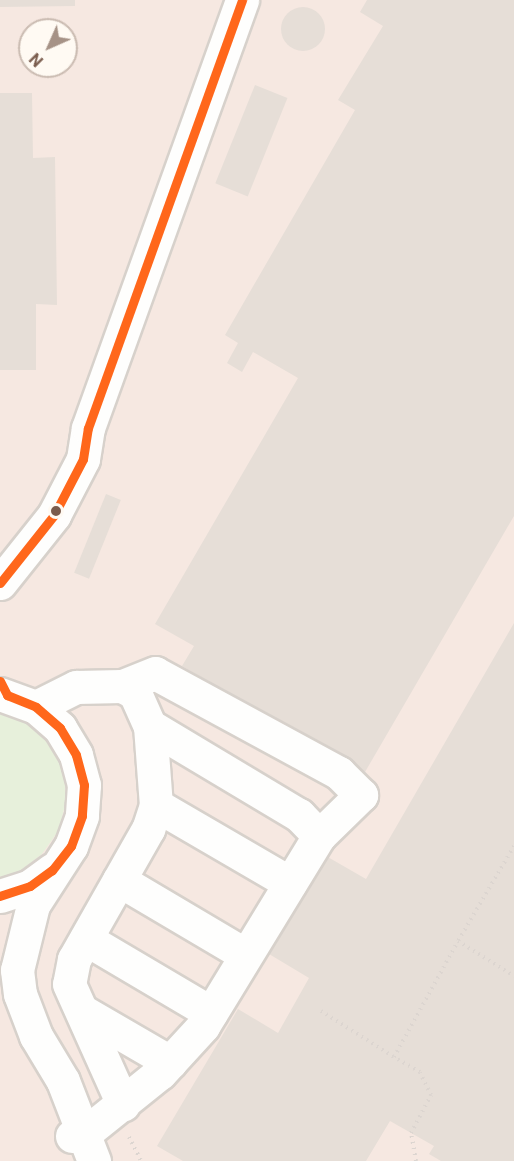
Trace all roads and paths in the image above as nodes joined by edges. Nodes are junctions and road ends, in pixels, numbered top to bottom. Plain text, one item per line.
1 (242, 0) edge
2 (88, 428) junction
3 (0, 553) edge
4 (0, 583) edge
5 (122, 686) junction
6 (11, 694) edge
7 (150, 726) junction
8 (156, 805) junction
9 (319, 836) junction
10 (514, 846) edge
11 (52, 870) junction
12 (119, 880) junction
13 (291, 883) junction
14 (0, 896) edge
15 (86, 939) junction
16 (458, 941) junction
17 (246, 955) junction
18 (514, 976) edge
19 (0, 1004) edge
20 (82, 1011) junction
21 (321, 1011) dead end
22 (211, 1012) junction
23 (394, 1057) junction
24 (170, 1062) junction
25 (123, 1104) junction
26 (85, 1148) edge
27 (416, 1161) edge

1 - 2 street
2 - 3 street
2 - 4 street
5 - 6 street
5 - 7 street
5 - 9 street
6 - 11 street
7 - 8 street
7 - 9 street
8 - 12 street
8 - 13 street
9 - 13 street
10 - 16 path
11 - 14 street
11 - 26 street
12 - 15 street
12 - 17 street
13 - 17 street
15 - 20 street
15 - 22 street
16 - 18 path
16 - 23 path
17 - 22 street
19 - 26 street
20 - 24 street
20 - 25 street
21 - 23 path
22 - 24 street
23 - 27 path
24 - 25 street
25 - 26 street

